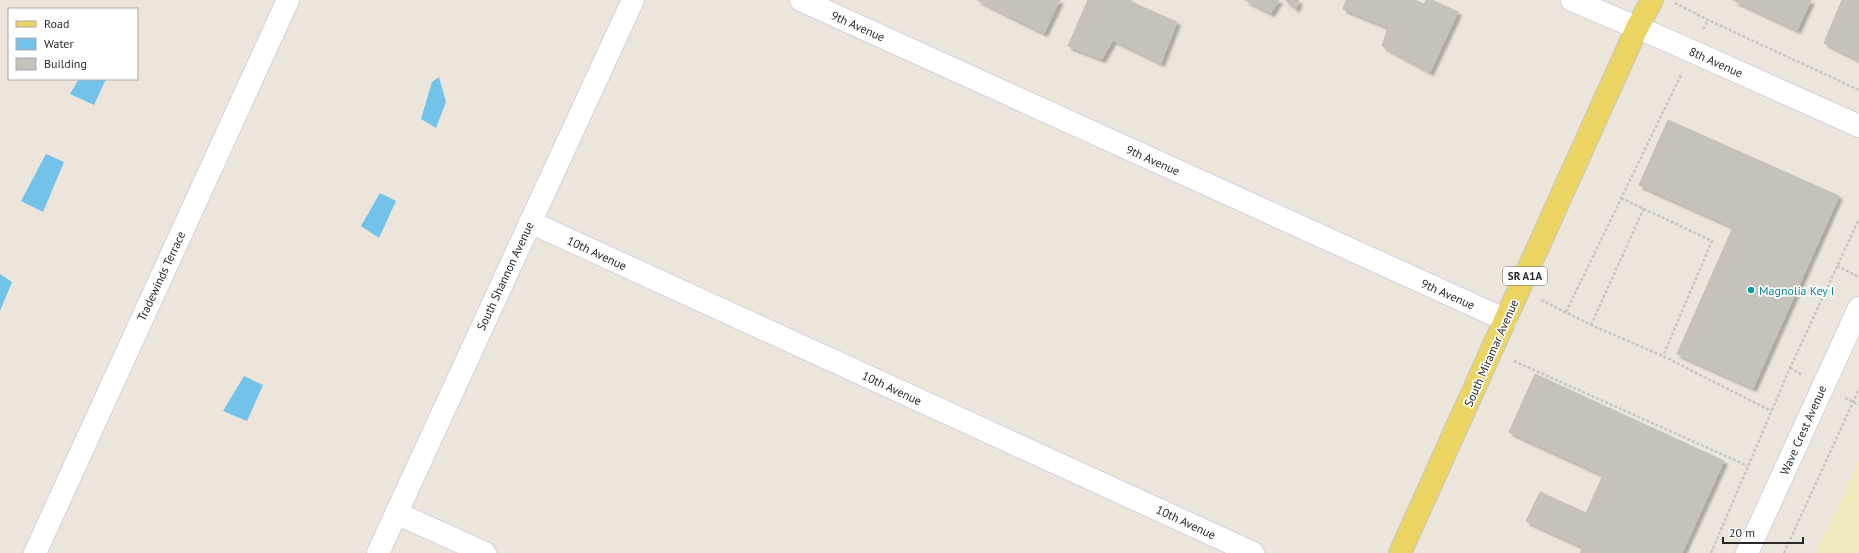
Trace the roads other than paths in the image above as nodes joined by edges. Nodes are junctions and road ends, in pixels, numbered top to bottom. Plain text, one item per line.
1 (288, 0) edge
2 (633, 0) edge
3 (801, 0) edge
4 (1572, 0) edge
5 (1652, 0) edge
6 (1637, 28) junction
7 (1859, 126) edge
8 (530, 222) junction
9 (1859, 308) edge
10 (1506, 320) junction
11 (396, 513) junction
12 (35, 553) edge
13 (378, 553) edge
14 (485, 553) edge
15 (1253, 553) edge
16 (1400, 553) edge
17 (1747, 553) edge

1 - 12 street, Tradewinds Terrace
2 - 8 street, South Shannon Avenue
3 - 10 street, 9th Avenue
4 - 6 street, 8th Avenue
5 - 6 main road, South Miramar Avenue / SR A1A
6 - 7 street, 8th Avenue
6 - 10 main road, South Miramar Avenue / SR A1A
8 - 11 street, South Shannon Avenue
8 - 15 street, 10th Avenue
9 - 17 street, Wave Crest Avenue
10 - 16 main road, South Miramar Avenue / SR A1A
11 - 13 street, South Shannon Avenue
11 - 14 street

